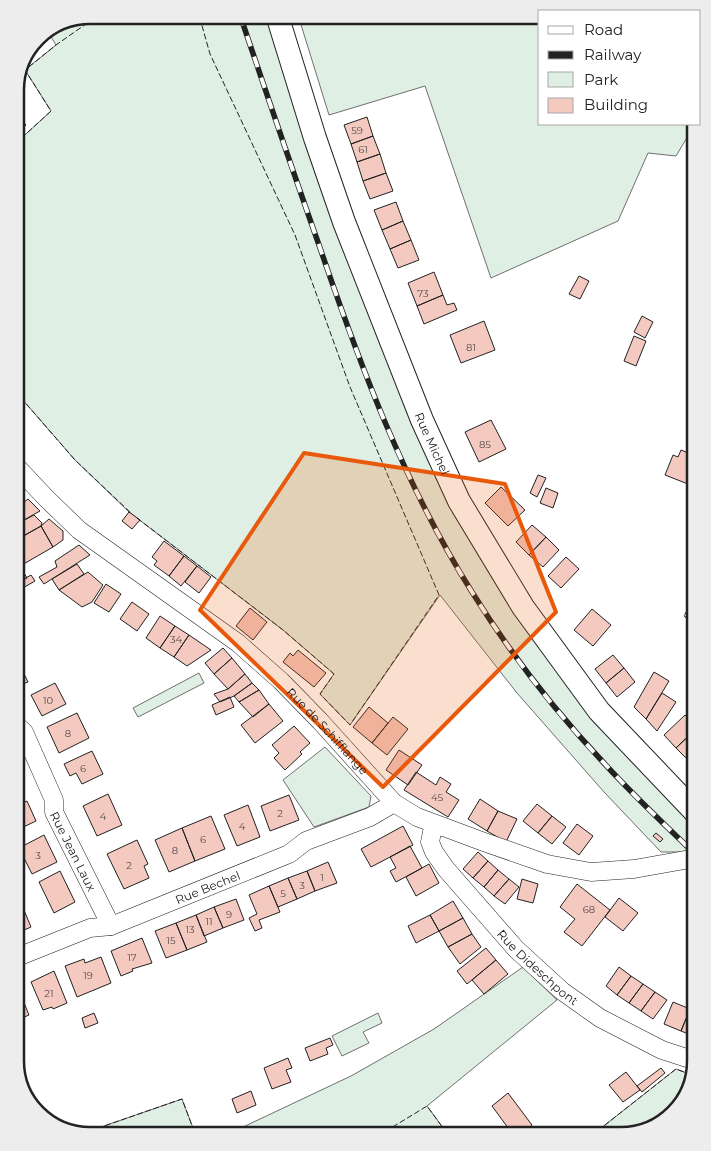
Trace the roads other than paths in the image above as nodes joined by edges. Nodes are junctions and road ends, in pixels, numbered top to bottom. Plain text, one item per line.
1 (280, 24) edge
2 (24, 475) edge
3 (24, 732) edge
4 (394, 803) junction
5 (687, 803) edge
6 (438, 826) junction
7 (687, 860) edge
8 (111, 926) junction
9 (24, 954) edge
10 (687, 1058) edge

1 - 5 main road, Rue Michel
2 - 4 street, Rue de Schifflange
3 - 8 street, Rue Jean Laux
4 - 6 street, Rue de Schifflange
4 - 8 street, Rue Bechel
6 - 7 street, Rue de Schifflange
6 - 10 street, Rue Dideschpont
8 - 9 street, Rue Bechel

